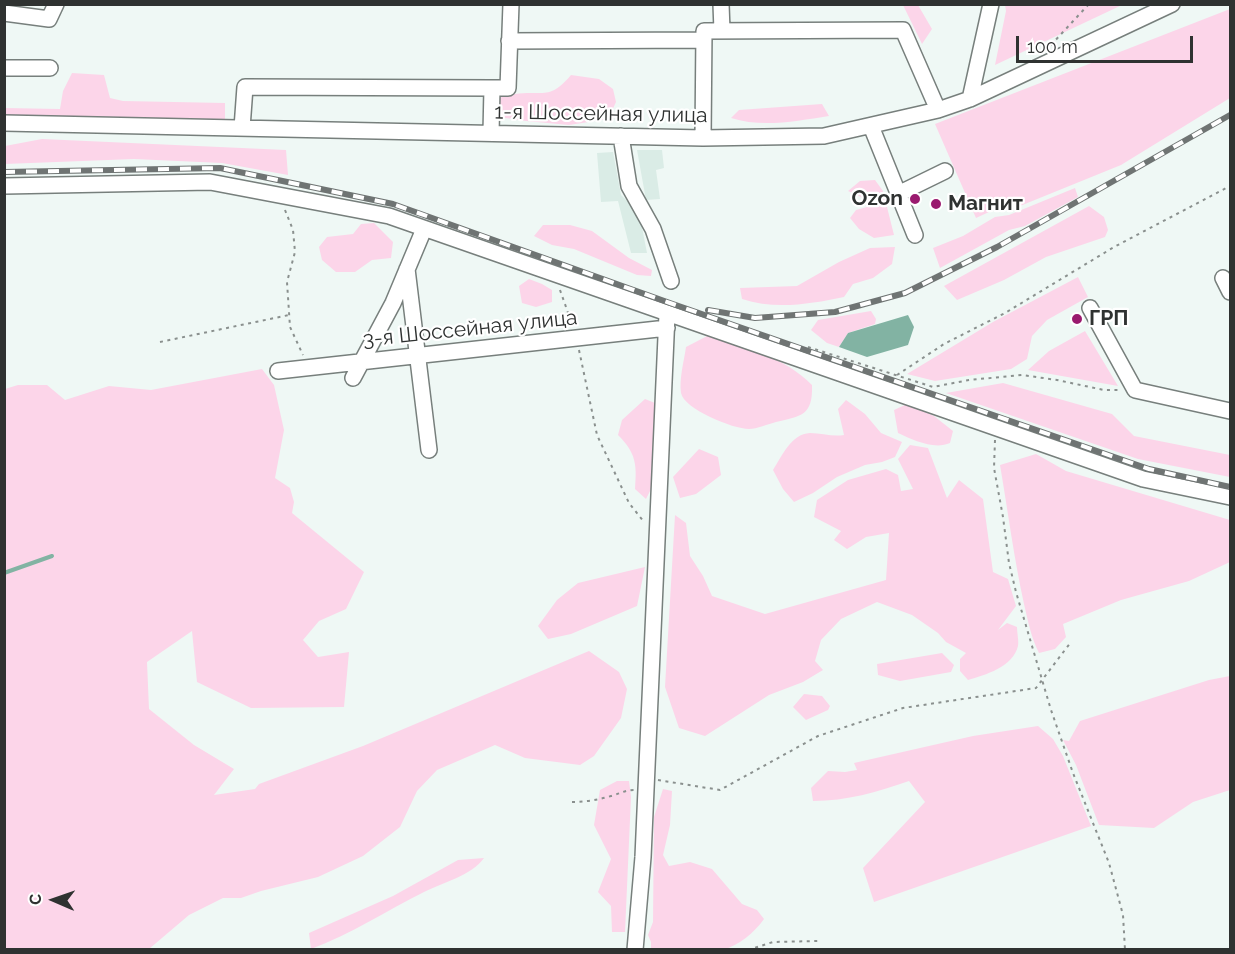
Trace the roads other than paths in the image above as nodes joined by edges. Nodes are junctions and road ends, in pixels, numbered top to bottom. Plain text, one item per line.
1 (56, 4) edge
2 (511, 4) edge
3 (721, 4) edge
4 (991, 4) edge
5 (1172, 4) edge
6 (4, 14) edge
7 (722, 31) junction
8 (704, 40) junction
9 (509, 41) junction
10 (4, 68) edge
11 (50, 68) dead end
12 (492, 88) junction
13 (970, 99) junction
14 (938, 110) junction
15 (4, 123) edge
16 (871, 126) junction
17 (242, 128) junction
18 (491, 133) junction
19 (621, 136) junction
20 (703, 138) junction
21 (945, 171) dead end
22 (4, 186) edge
23 (898, 194) junction
24 (424, 229) junction
25 (915, 236) dead end
26 (407, 269) junction
27 (671, 281) dead end
28 (1090, 308) dead end
29 (667, 321) junction
30 (418, 356) junction
31 (362, 362) junction
32 (278, 371) dead end
33 (353, 378) dead end
34 (1230, 411) edge
35 (429, 450) dead end
36 (1230, 497) edge
37 (635, 950) edge

1 - 6 street
2 - 9 street
3 - 7 street
4 - 13 street
5 - 13 street, 1-я Шоссейная улица
7 - 8 street
7 - 14 street
8 - 9 street
8 - 20 street
9 - 12 street
10 - 11 street
12 - 17 street
12 - 18 street
13 - 14 street, 1-я Шоссейная улица
14 - 16 street, 1-я Шоссейная улица
15 - 17 street, 1-я Шоссейная улица
16 - 20 street, 1-я Шоссейная улица
16 - 23 street
17 - 18 street, 1-я Шоссейная улица
18 - 19 street, 1-я Шоссейная улица
19 - 20 street, 1-я Шоссейная улица
19 - 27 street
21 - 23 street
22 - 24 street
23 - 25 street
24 - 26 street
24 - 29 street
26 - 30 street
26 - 31 street
28 - 34 street
29 - 30 street, 3-я Шоссейная улица
29 - 36 street
29 - 37 street
30 - 31 street, 3-я Шоссейная улица
30 - 35 street
31 - 32 street, 3-я Шоссейная улица
31 - 33 street

